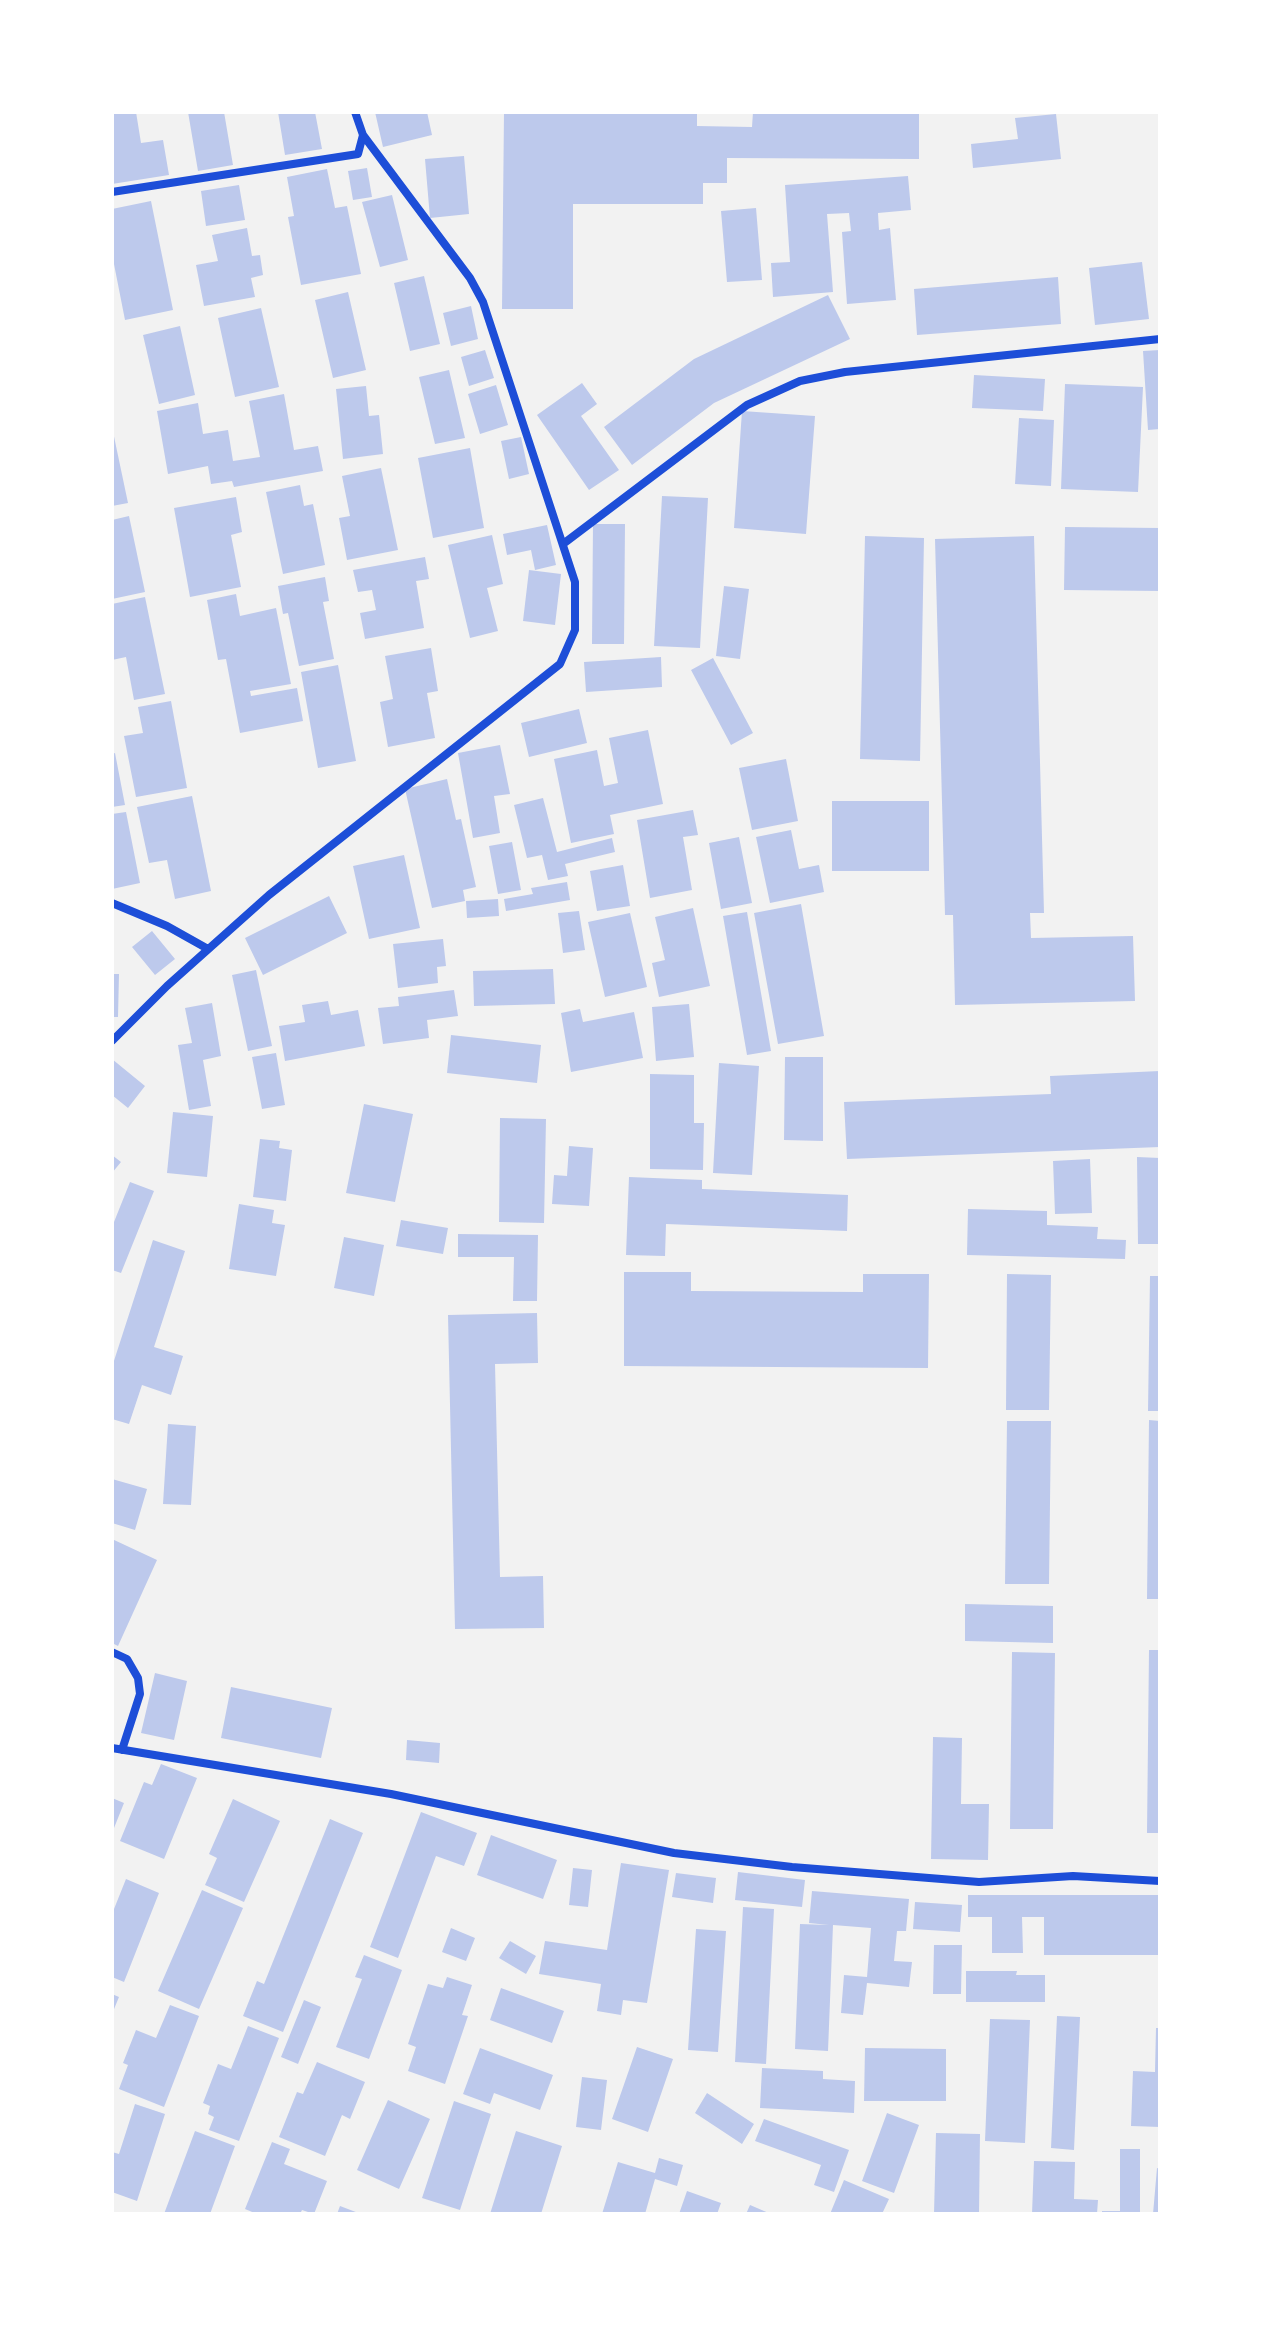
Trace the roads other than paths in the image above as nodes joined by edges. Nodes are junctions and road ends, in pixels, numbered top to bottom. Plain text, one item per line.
1 (355, 112) edge
2 (363, 135) junction
3 (112, 192) edge
4 (1160, 339) edge
5 (563, 544) junction
6 (112, 903) edge
7 (208, 949) junction
8 (112, 1041) edge
9 (112, 1652) edge
10 (112, 1748) edge
11 (122, 1750) junction
12 (1160, 1881) edge

1 - 2 street
2 - 3 street
2 - 5 street
4 - 5 street
5 - 7 street
6 - 7 street
7 - 8 street
9 - 11 street
10 - 11 street
11 - 12 street

